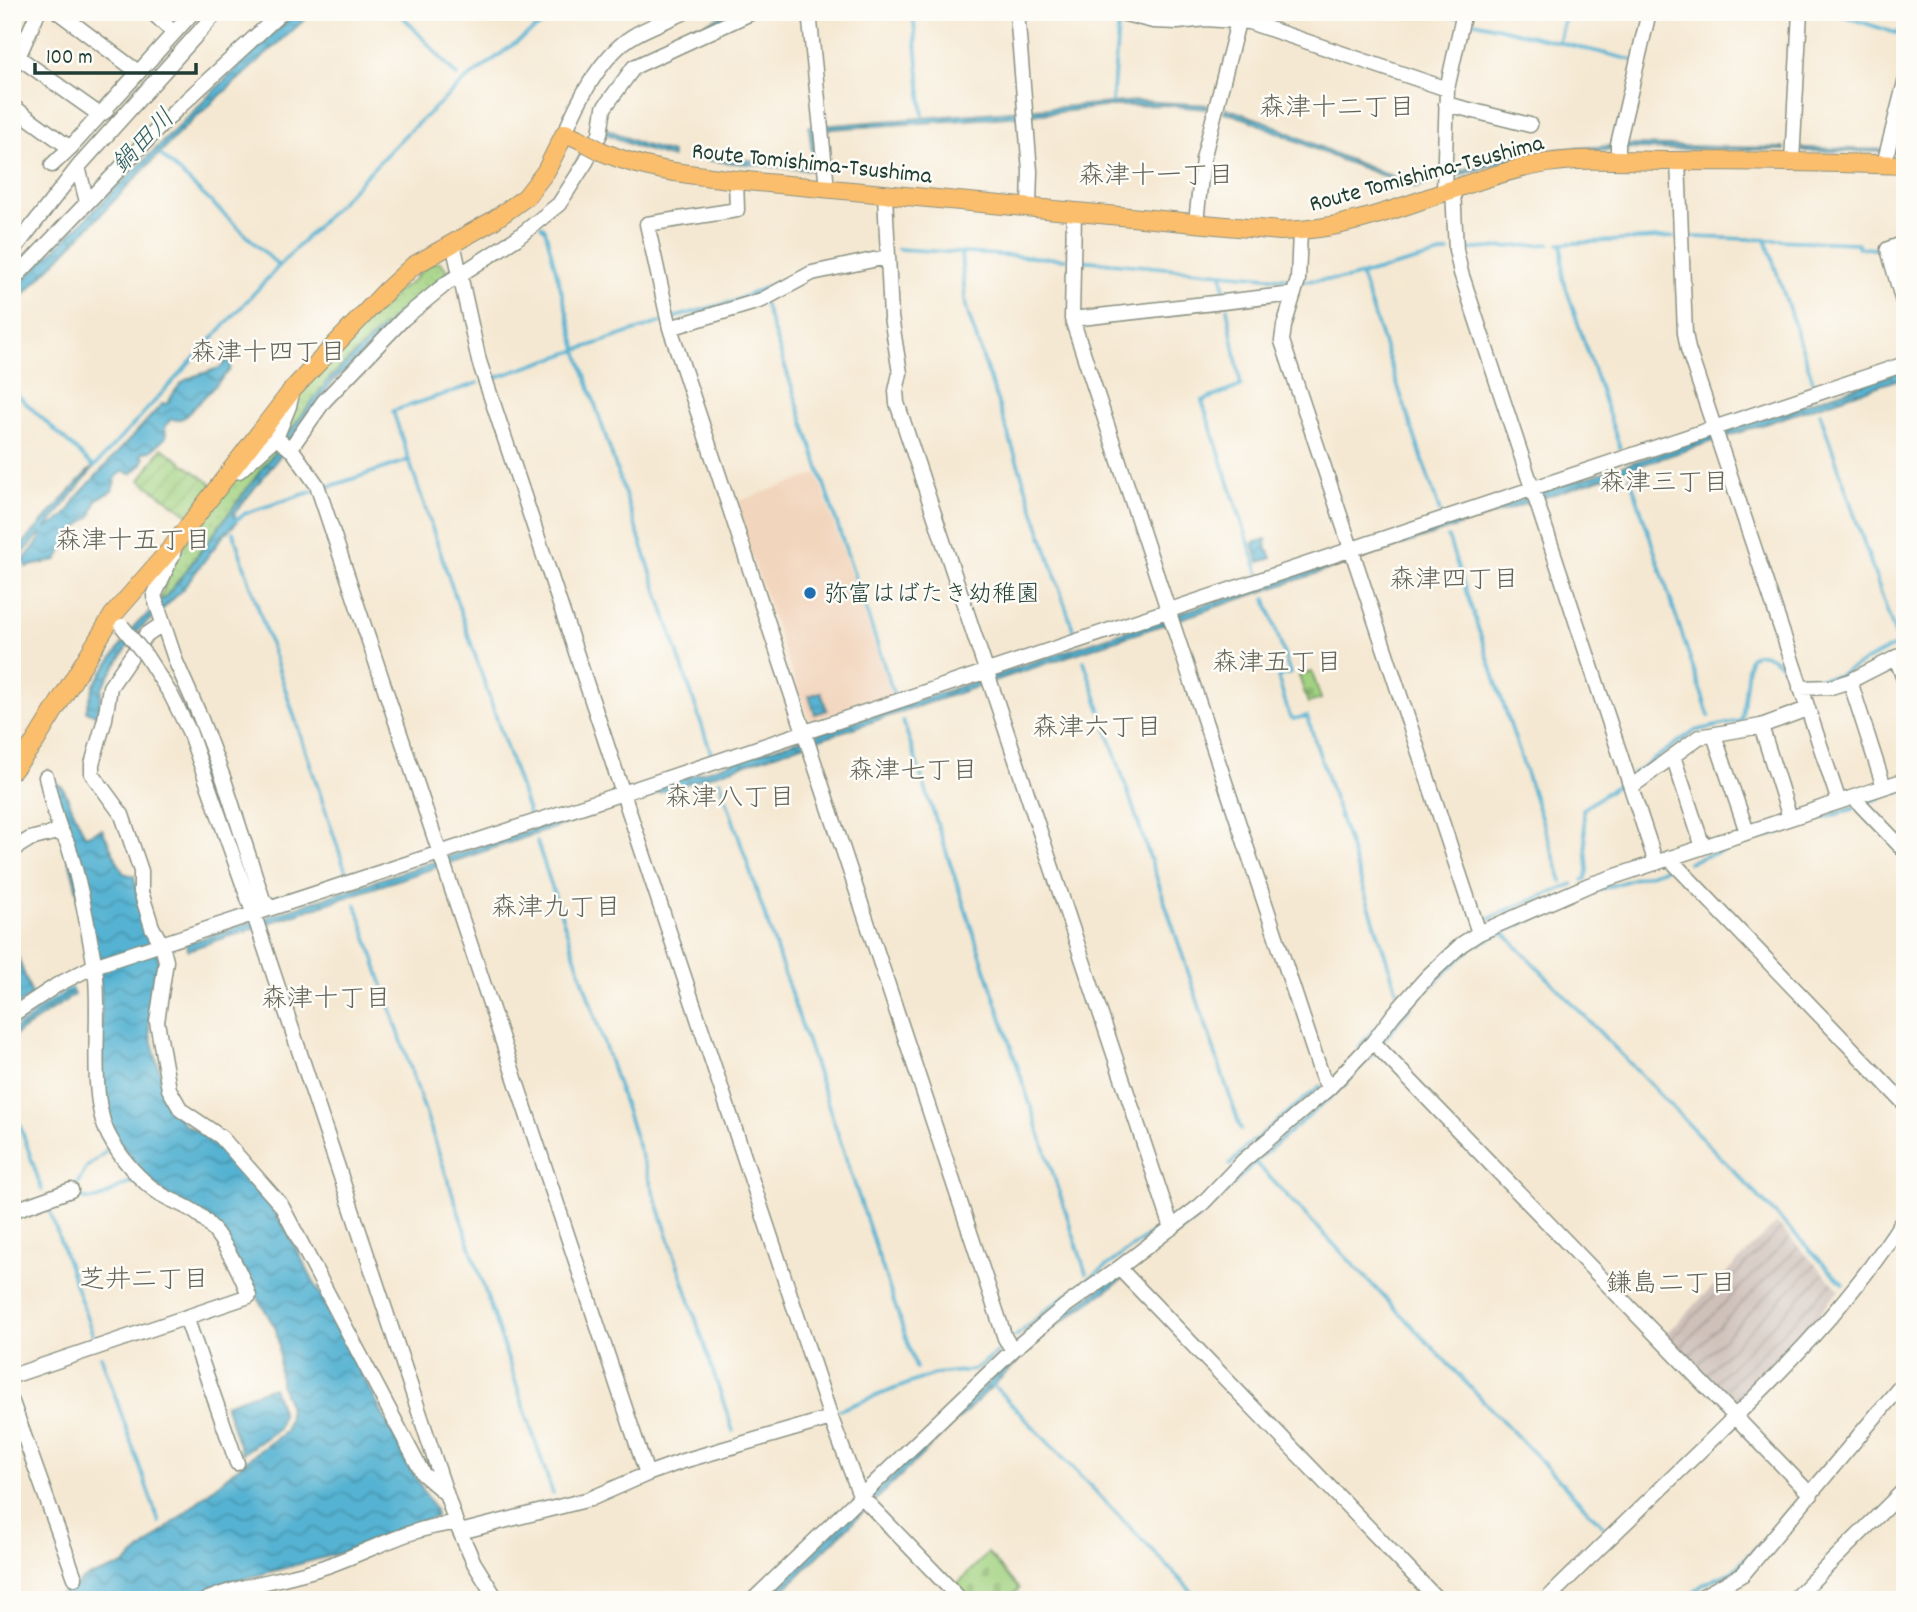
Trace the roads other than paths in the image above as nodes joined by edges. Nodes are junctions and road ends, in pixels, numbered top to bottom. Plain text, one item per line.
1 (38, 12) edge
2 (58, 12) edge
3 (152, 12) edge
4 (193, 12) edge
5 (217, 12) edge
6 (282, 12) edge
7 (685, 12) edge
8 (753, 12) edge
9 (809, 12) edge
10 (1017, 12) edge
11 (1117, 12) edge
12 (1464, 12) edge
13 (1649, 12) edge
14 (1800, 12) edge
15 (1240, 16) edge
16 (174, 33) junction
17 (15, 64) edge
18 (138, 72) junction
19 (1905, 82) edge
20 (152, 84) junction
21 (1447, 89) junction
22 (1446, 104) junction
23 (12, 107) edge
24 (100, 115) junction
25 (1530, 124) dead end
26 (572, 136) junction
27 (70, 148) junction
28 (1886, 155) junction
29 (1618, 161) junction
30 (1678, 161) junction
31 (1792, 162) junction
32 (52, 164) dead end
33 (1905, 165) edge
34 (78, 167) junction
35 (736, 180) junction
36 (827, 188) junction
37 (1448, 190) junction
38 (885, 195) junction
39 (87, 202) junction
40 (1029, 206) junction
41 (1074, 211) junction
42 (1196, 222) junction
43 (1300, 231) junction
44 (453, 243) junction
45 (1905, 243) edge
46 (12, 252) edge
47 (887, 257) junction
48 (459, 270) junction
49 (12, 281) edge
50 (1294, 294) junction
51 (1905, 309) edge
52 (1072, 319) junction
53 (670, 328) junction
54 (1905, 364) edge
55 (293, 389) junction
56 (1714, 434) junction
57 (283, 444) junction
58 (228, 474) junction
59 (1535, 493) junction
60 (174, 545) junction
61 (1353, 554) junction
62 (1170, 608) junction
63 (159, 613) junction
64 (118, 620) junction
65 (1900, 655) edge
66 (987, 676) junction
67 (1850, 681) junction
68 (1905, 682) edge
69 (1800, 688) junction
70 (1807, 709) junction
71 (1761, 726) junction
72 (1714, 735) junction
73 (807, 736) junction
74 (1673, 756) junction
75 (12, 771) edge
76 (46, 777) dead end
77 (1905, 780) edge
78 (1631, 787) junction
79 (1884, 787) junction
80 (1854, 798) junction
81 (625, 800) junction
82 (1839, 802) junction
83 (1790, 818) junction
84 (61, 831) junction
85 (1747, 832) junction
86 (1703, 847) junction
87 (12, 850) edge
88 (1905, 852) edge
89 (442, 859) junction
90 (1663, 860) junction
91 (271, 908) junction
92 (256, 920) junction
93 (1479, 933) junction
94 (162, 945) junction
95 (94, 966) junction
96 (12, 1015) edge
97 (1373, 1042) junction
98 (1329, 1087) junction
99 (1905, 1104) edge
100 (71, 1190) dead end
101 (12, 1210) edge
102 (1905, 1217) edge
103 (1172, 1228) junction
104 (1119, 1268) junction
105 (186, 1317) junction
106 (1013, 1350) junction
107 (12, 1376) edge
108 (1905, 1381) edge
109 (12, 1402) edge
110 (831, 1418) junction
111 (1734, 1418) junction
112 (237, 1463) dead end
113 (647, 1474) junction
114 (1905, 1489) edge
115 (446, 1494) junction
116 (860, 1495) junction
117 (1811, 1495) junction
118 (458, 1527) junction
119 (75, 1578) dead end
120 (206, 1600) edge
121 (497, 1600) edge
122 (753, 1600) edge
123 (961, 1600) edge
124 (1438, 1600) edge
125 (1546, 1600) edge
126 (1696, 1600) edge
127 (1793, 1600) edge

1 - 17 street
2 - 18 street
3 - 16 street
4 - 16 street
5 - 20 street
6 - 39 street
7 - 26 street
8 - 48 street
9 - 36 street
10 - 40 street
11 - 15 street
12 - 21 street
13 - 29 street
14 - 31 street
15 - 21 street
15 - 42 street
16 - 18 street
17 - 24 street
18 - 24 street
19 - 28 street
20 - 24 street
20 - 34 street
21 - 22 street
22 - 25 street
22 - 37 street
23 - 27 street
24 - 27 street
26 - 35 main road, Route Tomishima-Tsushima, bridge
26 - 44 main road
27 - 32 street
28 - 31 main road, Route Tomishima-Tsushima
28 - 33 main road, Route Tomishima-Tsushima
29 - 30 main road, Route Tomishima-Tsushima
29 - 37 main road, Route Tomishima-Tsushima
30 - 31 main road, Route Tomishima-Tsushima
30 - 56 street
34 - 39 street
34 - 46 street
35 - 36 main road, Route Tomishima-Tsushima
35 - 53 street
36 - 38 main road, Route Tomishima-Tsushima
37 - 43 main road, Route Tomishima-Tsushima
37 - 59 street
38 - 40 main road, Route Tomishima-Tsushima
38 - 47 street
39 - 49 street
40 - 41 main road, Route Tomishima-Tsushima
41 - 42 main road, Route Tomishima-Tsushima
41 - 52 street
42 - 43 main road, Route Tomishima-Tsushima
43 - 50 street
44 - 48 street
44 - 55 main road
45 - 51 street
47 - 53 street
47 - 66 street
48 - 57 street
48 - 81 street
50 - 52 street
50 - 61 street
52 - 62 street
53 - 73 street
54 - 56 street
55 - 57 street
55 - 58 main road
56 - 59 street
56 - 69 street
57 - 58 street
57 - 89 street
58 - 60 main road
59 - 61 street
59 - 78 street
60 - 63 street
60 - 64 main road
61 - 62 street
61 - 93 street
62 - 66 street
62 - 98 street
63 - 91 street
63 - 94 street
64 - 75 main road
64 - 92 street, bridge
65 - 67 street
65 - 68 street
66 - 73 street
66 - 103 street
67 - 69 street
67 - 79 street
69 - 70 street
70 - 71 street
70 - 82 street
71 - 72 street
71 - 83 street
72 - 74 street
72 - 85 street
73 - 81 street
73 - 106 street
74 - 78 street
74 - 86 street
76 - 84 street
77 - 79 street
78 - 90 street
79 - 80 street
80 - 82 street
80 - 88 street
81 - 89 street
81 - 110 street
82 - 83 street
83 - 85 street
84 - 87 street
84 - 95 street
85 - 86 street
86 - 90 street
89 - 91 street
89 - 113 street
90 - 93 street
90 - 99 street
91 - 92 street
92 - 94 street
92 - 115 street
93 - 97 street
94 - 95 street
94 - 115 street
95 - 96 street
95 - 105 street
97 - 98 street
97 - 111 street
98 - 103 street
100 - 101 street
102 - 111 street
103 - 104 street
104 - 106 street
104 - 124 street
105 - 107 street
105 - 112 street
106 - 116 street
108 - 117 street
109 - 119 street
110 - 113 street
110 - 116 street
111 - 117 street
111 - 125 street
113 - 118 street
114 - 127 street
115 - 118 street
116 - 122 street
116 - 123 street
117 - 126 street
118 - 120 street
118 - 121 street

